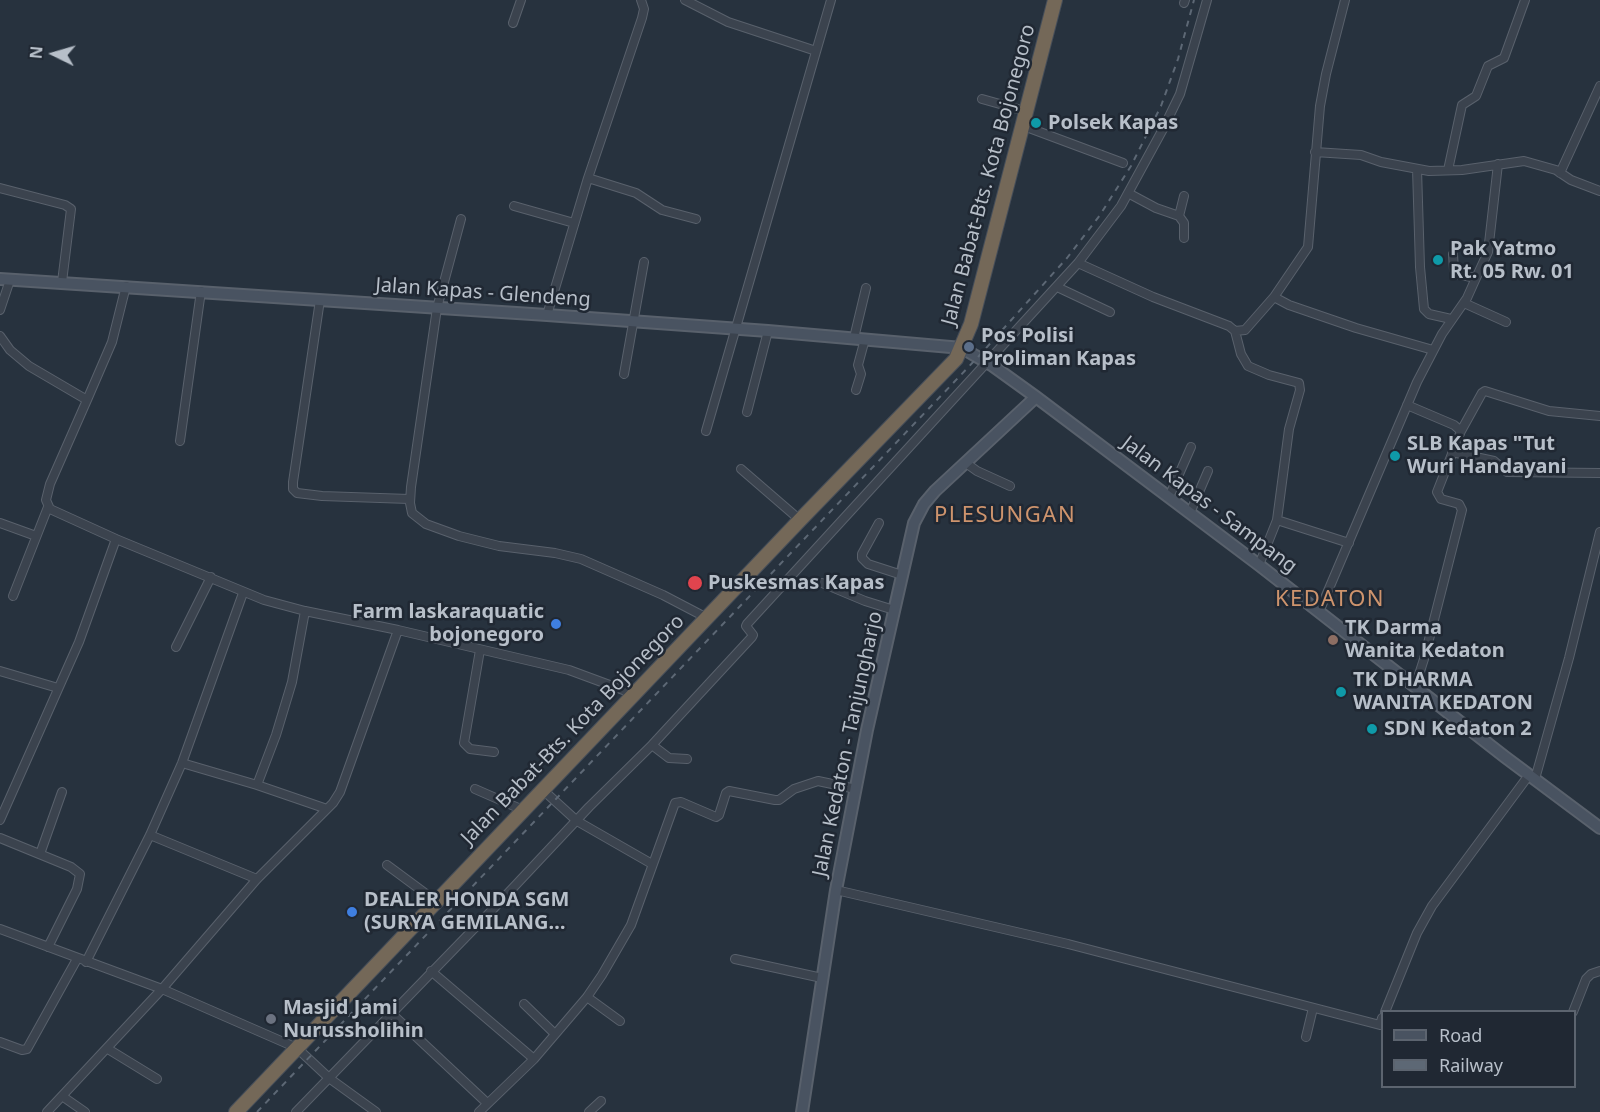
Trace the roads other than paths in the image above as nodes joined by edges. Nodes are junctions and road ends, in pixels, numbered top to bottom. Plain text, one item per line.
1 (521, 0) edge
2 (648, 0) edge
3 (685, 0) edge
4 (831, 0) edge
5 (1055, 0) edge
6 (1207, 0) edge
7 (1345, 0) edge
8 (1526, 0) edge
9 (642, 4) edge
10 (513, 23) dead end
11 (816, 51) junction
12 (1600, 86) edge
13 (982, 99) dead end
14 (1025, 111) junction
15 (1022, 125) junction
16 (1315, 152) junction
17 (1123, 163) dead end
18 (1498, 164) junction
19 (1417, 169) junction
20 (1448, 170) junction
21 (1560, 173) junction
22 (588, 178) junction
23 (0, 188) edge
24 (1600, 191) edge
25 (1128, 193) junction
26 (1184, 196) dead end
27 (514, 206) dead end
28 (1179, 216) junction
29 (461, 219) dead end
30 (696, 219) dead end
31 (574, 224) junction
32 (1184, 238) dead end
33 (1453, 254) dead end
34 (644, 262) dead end
35 (1078, 263) junction
36 (1476, 278) junction
37 (5, 280) edge
38 (62, 282) junction
39 (126, 286) junction
40 (1057, 287) junction
41 (866, 288) dead end
42 (201, 291) junction
43 (1274, 297) junction
44 (320, 300) junction
45 (1464, 303) junction
46 (437, 308) junction
47 (0, 310) edge
48 (1110, 312) dead end
49 (547, 315) junction
50 (1451, 319) junction
51 (633, 321) junction
52 (1506, 322) dead end
53 (737, 329) junction
54 (768, 331) junction
55 (1235, 331) junction
56 (0, 336) edge
57 (860, 339) junction
58 (962, 348) junction
59 (1433, 350) junction
60 (988, 362) junction
61 (624, 374) dead end
62 (856, 390) dead end
63 (1036, 397) junction
64 (87, 400) junction
65 (1407, 405) junction
66 (747, 412) dead end
67 (1600, 416) edge
68 (706, 431) dead end
69 (1461, 431) junction
70 (180, 441) dead end
71 (1191, 447) dead end
72 (1452, 452) junction
73 (966, 463) junction
74 (741, 469) dead end
75 (1209, 471) dead end
76 (1600, 473) edge
77 (1010, 486) dead end
78 (1169, 497) junction
79 (410, 499) junction
80 (48, 507) junction
81 (1190, 513) junction
82 (800, 520) junction
83 (1277, 520) junction
84 (879, 523) dead end
85 (0, 524) edge
86 (1600, 532) edge
87 (36, 536) junction
88 (116, 539) junction
89 (1349, 543) junction
90 (1259, 565) junction
91 (902, 576) junction
92 (211, 577) junction
93 (822, 583) dead end
94 (243, 593) junction
95 (13, 596) dead end
96 (894, 610) junction
97 (305, 611) junction
98 (1319, 612) junction
99 (707, 618) junction
100 (398, 630) junction
101 (176, 647) dead end
102 (480, 650) junction
103 (0, 671) edge
104 (1415, 687) junction
105 (58, 688) junction
106 (634, 694) junction
107 (652, 746) junction
108 (494, 752) dead end
109 (687, 759) dead end
110 (182, 763) junction
111 (1532, 777) junction
112 (257, 785) junction
113 (475, 789) dead end
114 (856, 789) junction
115 (543, 790) junction
116 (62, 792) dead end
117 (327, 810) junction
118 (524, 810) junction
119 (0, 820) edge
120 (577, 821) junction
121 (1600, 828) edge
122 (150, 835) junction
123 (0, 838) edge
124 (40, 854) junction
125 (652, 864) junction
126 (387, 865) dead end
127 (257, 879) junction
128 (836, 890) junction
129 (437, 902) junction
130 (2, 930) edge
131 (0, 940) edge
132 (48, 947) junction
133 (77, 958) junction
134 (735, 959) dead end
135 (86, 962) junction
136 (431, 971) junction
137 (1600, 971) edge
138 (822, 978) junction
139 (162, 989) junction
140 (587, 997) junction
141 (524, 1004) dead end
142 (1313, 1008) junction
143 (1385, 1010) edge
144 (1573, 1010) edge
145 (392, 1014) junction
146 (620, 1021) dead end
147 (1381, 1023) edge
148 (555, 1035) junction
149 (1306, 1037) dead end
150 (0, 1042) edge
151 (297, 1048) junction
152 (108, 1049) junction
153 (534, 1059) junction
154 (329, 1078) junction
155 (157, 1079) dead end
156 (62, 1096) junction
157 (601, 1101) dead end
158 (487, 1103) junction
159 (47, 1112) edge
160 (85, 1112) edge
161 (236, 1112) edge
162 (296, 1112) edge
163 (376, 1112) edge
164 (478, 1112) edge
165 (589, 1112) edge
166 (801, 1112) edge

1 - 10 street
2 - 9 street
3 - 11 street
4 - 11 street
5 - 14 highway, Jalan Babat-Bts. Kota Bojonegoro
6 - 25 street
7 - 16 street
8 - 20 street
9 - 22 street
11 - 53 street
12 - 21 street
13 - 14 street
14 - 15 highway, Jalan Babat-Bts. Kota Bojonegoro
15 - 17 street
15 - 58 highway, Jalan Babat-Bts. Kota Bojonegoro
16 - 19 street
16 - 43 street
18 - 20 street
18 - 21 street
18 - 36 street
19 - 20 street
19 - 50 street
21 - 24 street
22 - 30 street
22 - 31 street
23 - 38 street
25 - 28 street
25 - 35 street
26 - 28 street
27 - 31 street
28 - 32 street
29 - 46 street
31 - 49 street
33 - 36 street
34 - 51 street
35 - 40 street
35 - 55 street
36 - 45 street
37 - 38 street, Jalan Kapas - Glendeng
37 - 47 street
38 - 39 street, Jalan Kapas - Glendeng
39 - 42 street, Jalan Kapas - Glendeng
39 - 64 street
40 - 48 street
40 - 60 street
41 - 57 street
42 - 44 street, Jalan Kapas - Glendeng
42 - 70 street
43 - 55 street
43 - 59 street
44 - 46 street, Jalan Kapas - Glendeng
44 - 79 street
45 - 50 street
45 - 52 street
46 - 49 street, Jalan Kapas - Glendeng
46 - 79 street
49 - 51 street, Jalan Kapas - Glendeng
50 - 59 street
51 - 53 street, Jalan Kapas - Glendeng
51 - 61 street
53 - 54 street, Jalan Kapas - Glendeng
53 - 68 street
54 - 57 street, Jalan Kapas - Glendeng
54 - 66 street
55 - 83 street
56 - 64 street
57 - 58 street, Jalan Kapas - Glendeng
57 - 62 street
58 - 60 street, Jalan Kapas - Sampang
58 - 82 highway, Jalan Babat-Bts. Kota Bojonegoro
59 - 65 street
60 - 63 street, Jalan Kapas - Sampang
60 - 107 street
63 - 73 street, Jalan Kedaton - Tanjungharjo
63 - 78 street, Jalan Kapas - Sampang
64 - 80 street
65 - 69 street
65 - 89 street
67 - 69 street
69 - 72 street
71 - 78 street
72 - 76 street
72 - 104 street
73 - 77 street
73 - 91 street, Jalan Kedaton - Tanjungharjo
74 - 82 street
75 - 81 street
78 - 81 street, Jalan Kapas - Sampang
79 - 99 street
80 - 87 street
80 - 88 street
81 - 90 street, Jalan Kapas - Sampang
82 - 99 highway, Jalan Babat-Bts. Kota Bojonegoro
83 - 89 street
83 - 90 street
84 - 91 street
85 - 87 street
86 - 111 street
87 - 95 street
88 - 92 street
88 - 105 street
89 - 98 street
90 - 98 street, Jalan Kapas - Sampang
91 - 96 street, Jalan Kedaton - Tanjungharjo
92 - 94 street
92 - 101 street
93 - 96 street
94 - 97 street
94 - 110 street
96 - 114 street, Jalan Kedaton - Tanjungharjo
97 - 100 street
97 - 112 street
98 - 104 street, Jalan Kapas - Sampang
99 - 106 highway, Jalan Babat-Bts. Kota Bojonegoro
100 - 102 street
100 - 117 street
102 - 106 street
102 - 108 street
103 - 105 street
104 - 111 street, Jalan Kapas - Sampang
105 - 119 street
106 - 115 highway, Jalan Babat-Bts. Kota Bojonegoro
107 - 109 street
107 - 120 street
110 - 112 street
110 - 122 street
111 - 121 street, Jalan Kapas - Sampang
111 - 143 street
112 - 117 street
113 - 118 street
114 - 125 street
114 - 128 street, Jalan Kedaton - Tanjungharjo
115 - 118 highway, Jalan Babat-Bts. Kota Bojonegoro
115 - 120 street
116 - 124 street
117 - 127 street
118 - 129 highway, Jalan Babat-Bts. Kota Bojonegoro
120 - 125 street
120 - 136 street
122 - 127 street
122 - 135 street
123 - 124 street
124 - 132 street
125 - 140 street
126 - 129 street
127 - 139 street
128 - 138 street, Jalan Kedaton - Tanjungharjo
128 - 142 street
129 - 151 highway, Jalan Babat-Bts. Kota Bojonegoro
130 - 131 street
130 - 132 street
132 - 133 street
133 - 135 street
133 - 150 street
134 - 138 street
135 - 139 street
136 - 145 street
136 - 153 street
137 - 144 street
138 - 166 street, Jalan Kedaton - Tanjungharjo
139 - 151 street
139 - 152 street
140 - 146 street
140 - 148 street
141 - 148 street
142 - 147 street
142 - 149 street
145 - 154 street
145 - 158 street
148 - 153 street
151 - 154 street
151 - 161 highway, Jalan Babat-Bts. Kota Bojonegoro
152 - 155 street
152 - 156 street
153 - 158 street
154 - 162 street
154 - 163 street
156 - 159 street
156 - 160 street
157 - 165 street
158 - 164 street

